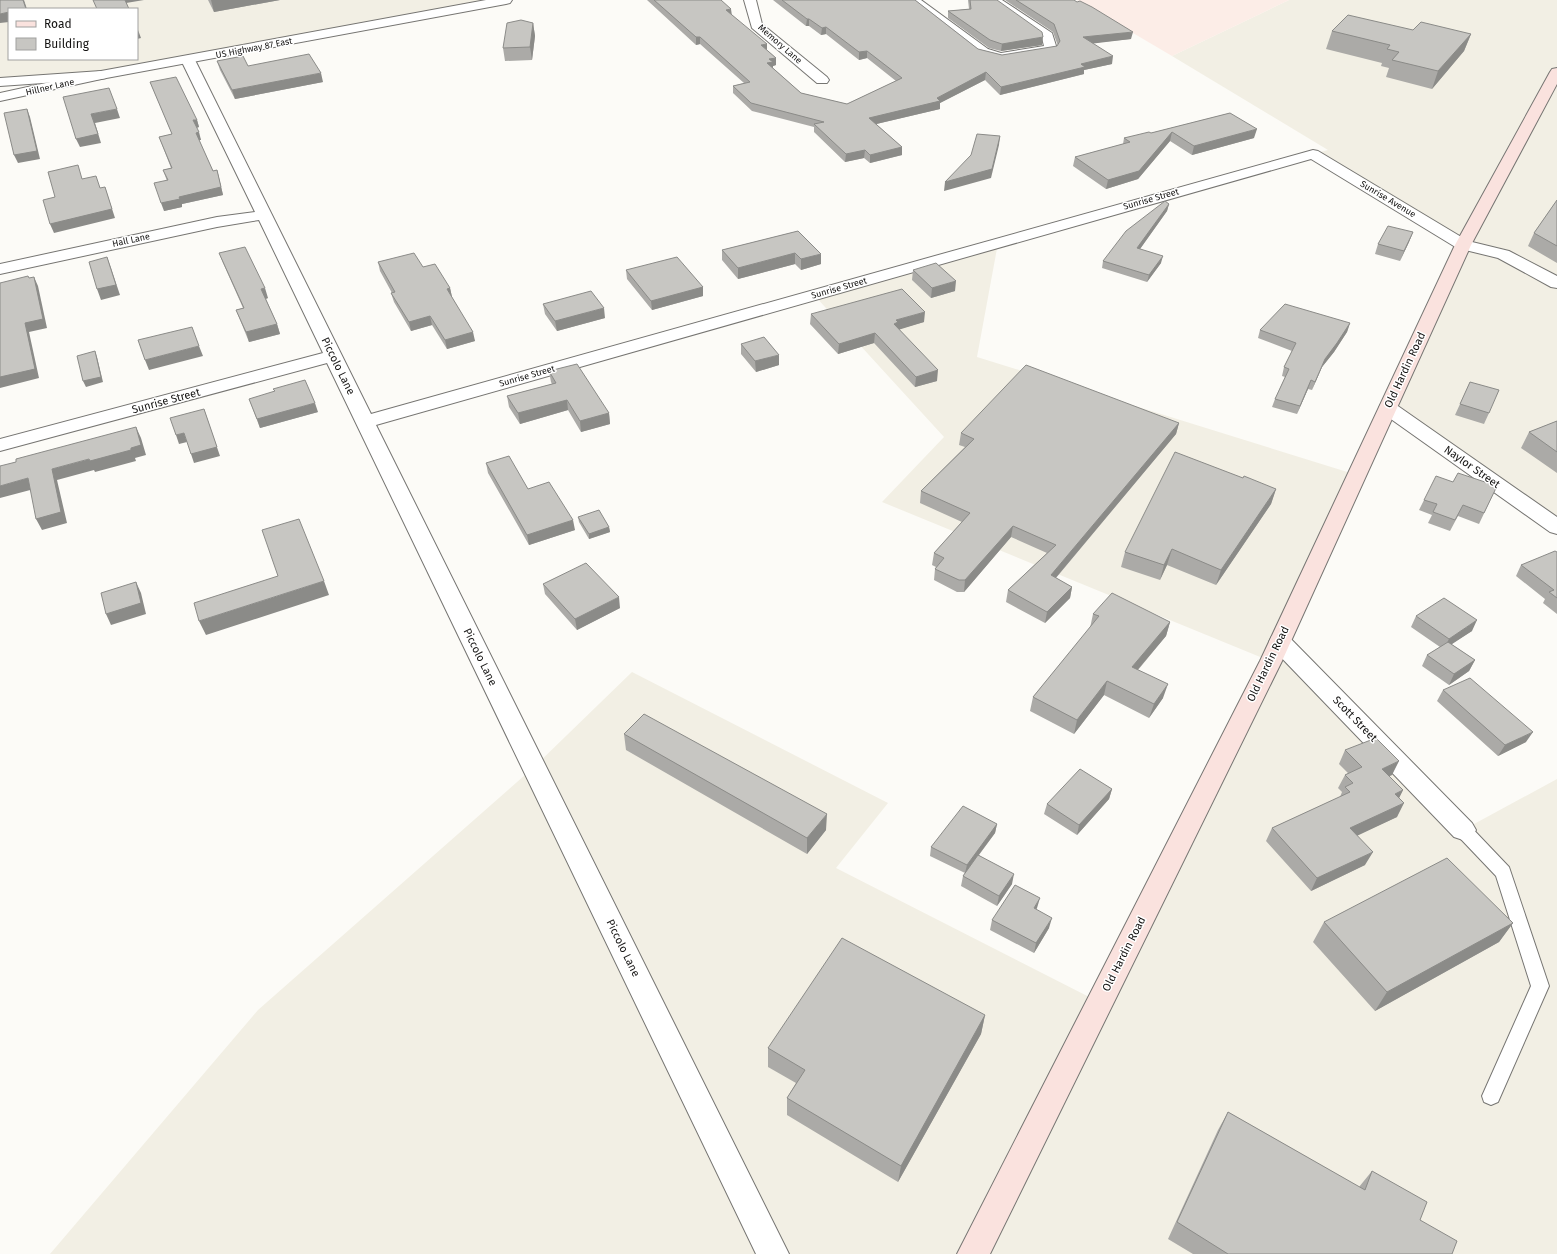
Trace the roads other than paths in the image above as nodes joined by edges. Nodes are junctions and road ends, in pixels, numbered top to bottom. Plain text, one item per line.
1 (506, 0) edge
2 (750, 0) edge
3 (913, 0) edge
4 (994, 0) edge
5 (188, 60) junction
6 (1557, 72) edge
7 (101, 75) junction
8 (822, 80) dead end
9 (0, 82) edge
10 (0, 97) edge
11 (1313, 154) joint
12 (264, 215) junction
13 (1463, 245) junction
14 (0, 269) edge
15 (1557, 283) edge
16 (333, 356) junction
17 (1388, 408) junction
18 (365, 422) junction
19 (0, 445) edge
20 (1557, 527) edge
21 (1280, 642) junction
22 (1463, 830) joint
23 (1491, 1096) dead end
24 (773, 1254) edge
25 (973, 1254) edge

1 - 5 street, US Highway 87 East
2 - 8 street, Memory Lane
3 - 4 street
5 - 7 street, US Highway 87 East
5 - 12 street, Piccolo Lane
6 - 13 main road, Old Hardin Road
7 - 9 street, US Highway 87 East
7 - 10 street, Hillner Lane
11 - 13 street, Sunrise Avenue
11 - 18 street, Sunrise Street
12 - 14 street, Hall Lane
12 - 16 street, Piccolo Lane
13 - 15 street, Sunrise Avenue
13 - 17 main road, Old Hardin Road
16 - 18 street, Piccolo Lane
16 - 19 street, Sunrise Street
17 - 20 street, Naylor Street
17 - 21 main road, Old Hardin Road
18 - 24 street, Piccolo Lane
21 - 22 street, Scott Street
21 - 25 main road, Old Hardin Road
22 - 23 lane

